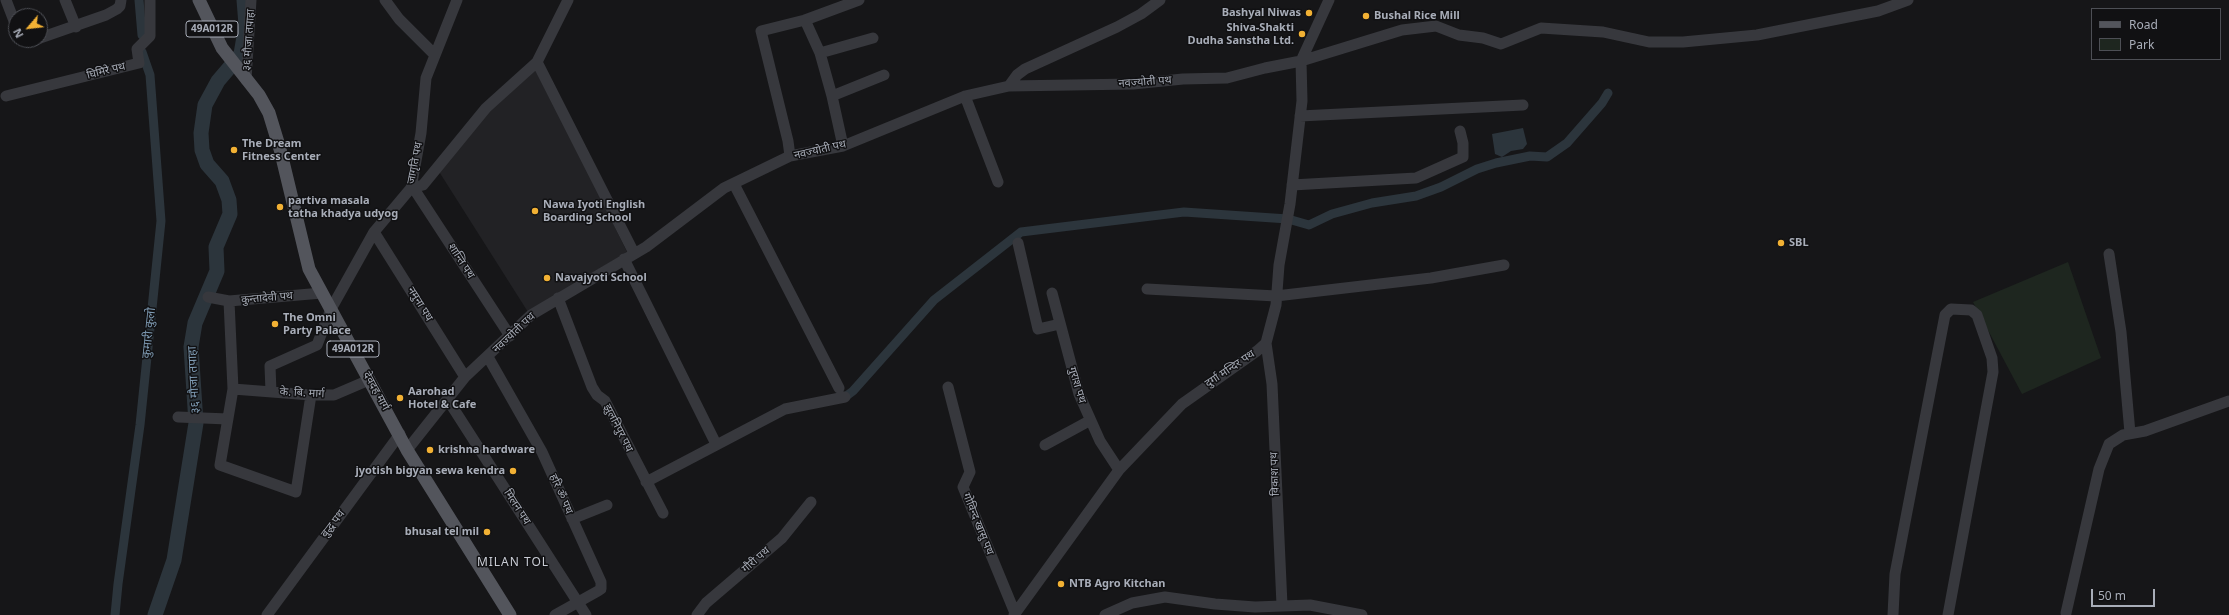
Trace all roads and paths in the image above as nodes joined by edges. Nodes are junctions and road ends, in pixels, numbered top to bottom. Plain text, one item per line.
1 (65, 0) edge
2 (121, 0) edge
3 (150, 0) edge
4 (199, 0) edge
5 (251, 0) edge
6 (385, 0) edge
7 (457, 0) edge
8 (568, 0) edge
9 (859, 0) edge
10 (1160, 0) edge
11 (1328, 0) edge
12 (1908, 0) edge
13 (805, 20) junction
14 (76, 27) junction
15 (48, 36) edge
16 (873, 38) dead end
17 (820, 53) junction
18 (435, 55) junction
19 (1301, 61) junction
20 (538, 62) junction
21 (884, 75) dead end
22 (246, 80) junction
23 (1009, 86) junction
24 (6, 96) dead end
25 (832, 96) junction
26 (965, 96) junction
27 (1523, 105) dead end
28 (1300, 116) junction
29 (1460, 131) dead end
30 (843, 146) junction
31 (790, 156) junction
32 (998, 182) dead end
33 (734, 184) junction
34 (1292, 185) junction
35 (411, 188) junction
36 (374, 232) junction
37 (1018, 243) dead end
38 (634, 253) junction
39 (2109, 254) dead end
40 (624, 259) junction
41 (1504, 265) dead end
42 (1147, 289) dead end
43 (322, 293) junction
44 (1052, 293) dead end
45 (1276, 296) junction
46 (208, 297) dead end
47 (558, 298) junction
48 (229, 301) junction
49 (331, 309) junction
50 (1060, 324) junction
51 (510, 336) junction
52 (1266, 343) junction
53 (488, 357) junction
54 (465, 376) junction
55 (369, 380) junction
56 (948, 387) dead end
57 (233, 390) junction
58 (271, 392) junction
59 (311, 395) junction
60 (448, 400) junction
61 (2229, 401) edge
62 (178, 417) dead end
63 (228, 419) junction
64 (1090, 421) junction
65 (2130, 433) junction
66 (400, 434) junction
67 (716, 444) junction
68 (1045, 445) dead end
69 (407, 450) junction
70 (1118, 470) junction
71 (646, 482) junction
72 (811, 502) dead end
73 (607, 505) dead end
74 (663, 513) dead end
75 (572, 519) junction
76 (578, 602) junction
77 (1282, 605) junction
78 (1339, 613) edge
79 (1014, 614) edge
80 (2069, 614) edge
81 (267, 615) edge
82 (510, 615) edge
83 (555, 615) edge
84 (586, 615) edge
85 (697, 615) edge
86 (1105, 615) edge
87 (1362, 615) edge
88 (1893, 615) edge
89 (1948, 615) edge
90 (2055, 615) edge

1 - 14 street
2 - 14 street
3 - 24 street, घिमिरे पथ
4 - 22 main road, देवदह मार्ग / 49A012R
5 - 22 street, ३६ मौजा तपाहा
6 - 18 street
7 - 18 street, जागृति पथ
8 - 20 street
9 - 13 street
10 - 23 street
11 - 19 street
12 - 19 street, नवज्योती पथ
13 - 17 street
13 - 31 street
14 - 15 street
16 - 17 street
17 - 25 street
18 - 35 street, जागृति पथ
19 - 23 street, नवज्योती पथ
19 - 28 street, दुर्गा मन्दिर पथ
20 - 35 street
20 - 38 street
21 - 25 street
22 - 43 main road, देवदह मार्ग / 49A012R
23 - 26 street, नवज्योती पथ
25 - 30 street
26 - 30 street, नवज्योती पथ
26 - 32 street
27 - 28 street
28 - 34 street, दुर्गा मन्दिर पथ
29 - 34 street
30 - 31 street, नवज्योती पथ
31 - 33 street, नवज्योती पथ
33 - 38 street, नवज्योती पथ
33 - 67 street
34 - 45 street, दुर्गा मन्दिर पथ
35 - 36 street, जागृति पथ
35 - 51 street, शान्ति पथ
36 - 49 street, जागृति पथ
36 - 54 street, नमुना पथ
37 - 50 street
38 - 40 street, नवज्योती पथ
39 - 65 street
40 - 47 street, नवज्योती पथ
40 - 67 street
41 - 45 street
42 - 45 street
43 - 48 street, कुन्तादेवी पथ
43 - 49 main road, देवदह मार्ग / 49A012R
44 - 50 street, गुराश पथ
45 - 52 street, दुर्गा मन्दिर पथ
46 - 48 street
47 - 51 street, नवज्योती पथ
47 - 71 street, झुलनिपुर पथ
48 - 57 street, कुन्तादेवी पथ
49 - 55 main road, देवदह मार्ग / 49A012R
49 - 58 street, जागृति पथ
50 - 64 street, गुराश पथ
51 - 53 street, नवज्योती पथ
52 - 70 street, दुर्गा मन्दिर पथ
52 - 77 street, विकाश पथ
53 - 54 street, नवज्योती पथ
53 - 75 street, हरि ॐ पथ
54 - 60 street, नवज्योती पथ
55 - 59 street, के. बि. मार्ग
55 - 66 main road, देवदह मार्ग / 49A012R
56 - 79 street, गोविन्द खासु पथ
57 - 58 street, के. बि. मार्ग
57 - 63 street, कुन्तादेवी पथ
58 - 59 street, के. बि. मार्ग
59 - 63 street, कुन्तादेवी पथ
60 - 69 street, नवज्योती पथ
60 - 76 street, मिलन पथ
61 - 65 street
62 - 63 street
64 - 68 street
64 - 70 street, गुराश पथ
65 - 80 street
66 - 69 main road, देवदह मार्ग / 49A012R
66 - 81 street, बुद्ध पथ
67 - 71 street
69 - 82 main road, देवदह मार्ग / 49A012R
70 - 79 street, दुर्गा मन्दिर पथ
71 - 74 street, झुलनिपुर पथ
72 - 85 street, गौरी पथ
73 - 75 street
75 - 76 street, हरि ॐ पथ
76 - 83 street, हरि ॐ पथ
76 - 84 street, मिलन पथ
77 - 78 street
77 - 86 street
78 - 87 street
80 - 90 street
88 - 89 street

